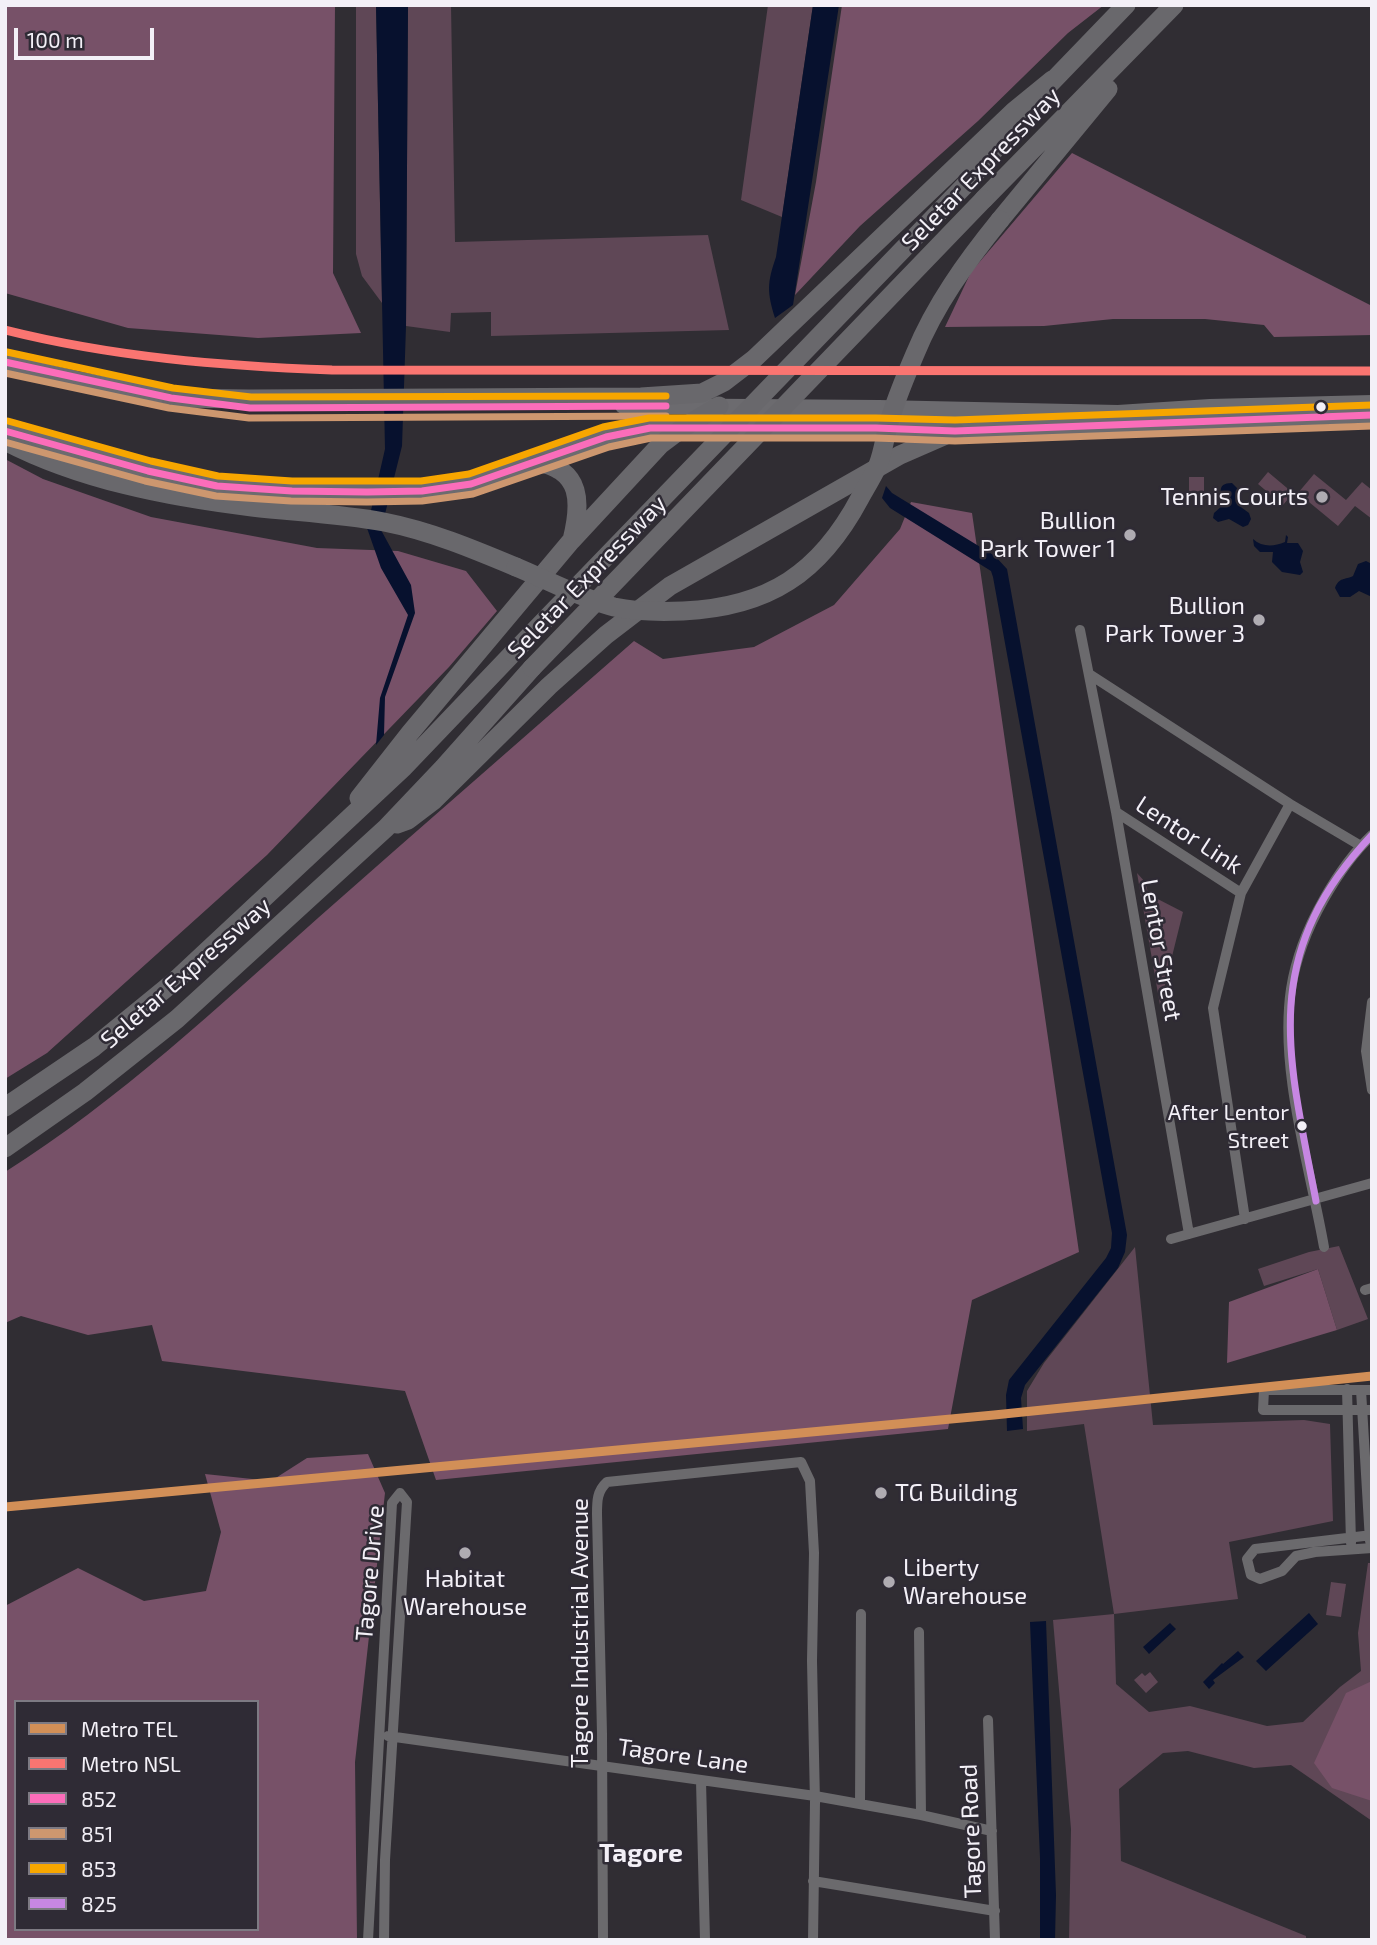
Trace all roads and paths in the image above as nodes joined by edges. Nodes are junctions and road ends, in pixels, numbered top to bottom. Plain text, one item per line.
1 (1126, 5) edge
2 (1174, 5) edge
3 (1124, 57) junction
4 (1052, 80) junction
5 (5, 362) edge
6 (171, 398) joint
7 (372, 402) junction
8 (1372, 403) edge
9 (719, 406) junction
10 (879, 408) junction
11 (1372, 415) edge
12 (684, 427) junction
13 (876, 428) junction
14 (5, 431) edge
15 (955, 431) junction
16 (5, 441) edge
17 (536, 462) junction
18 (571, 541) junction
19 (1080, 630) dead end
20 (1089, 674) junction
21 (1290, 804) junction
22 (1115, 812) junction
23 (354, 816) junction
24 (386, 828) junction
25 (1372, 836) edge
26 (1361, 846) junction
27 (1241, 893) junction
28 (1372, 1002) edge
29 (1372, 1090) edge
30 (5, 1107) edge
31 (5, 1148) edge
32 (1372, 1183) edge
33 (1316, 1200) junction
34 (1245, 1219) junction
35 (1189, 1234) junction
36 (1171, 1239) dead end
37 (1324, 1247) dead end
38 (1347, 1390) junction
39 (1367, 1390) edge
40 (1348, 1409) junction
41 (1367, 1410) edge
42 (1372, 1431) edge
43 (1365, 1446) junction
44 (1371, 1535) edge
45 (1352, 1543) junction
46 (1371, 1548) edge
47 (861, 1614) dead end
48 (919, 1632) dead end
49 (988, 1720) dead end
50 (378, 1735) junction
51 (392, 1736) junction
52 (601, 1766) junction
53 (701, 1781) junction
54 (815, 1796) junction
55 (860, 1804) junction
56 (921, 1815) junction
57 (992, 1831) junction
58 (813, 1881) junction
59 (995, 1911) junction
60 (368, 1940) edge
61 (384, 1940) edge
62 (603, 1940) edge
63 (705, 1940) edge
64 (813, 1940) edge
65 (995, 1940) edge

1 - 4 highway, Seletar Expressway
2 - 3 highway, Seletar Expressway
3 - 16 highway, bridge
3 - 24 highway, Seletar Expressway, bridge
4 - 7 highway
4 - 23 highway, Seletar Expressway, bridge
5 - 6 main road
6 - 7 highway
7 - 9 main road
8 - 10 main road
9 - 10 main road
9 - 12 highway
10 - 13 main road
11 - 15 main road
12 - 13 main road
12 - 17 main road
12 - 18 highway
13 - 15 main road
14 - 17 main road
15 - 24 highway
17 - 18 highway
18 - 23 highway
19 - 20 street, Lentor Street
20 - 21 street
20 - 22 street, Lentor Street
21 - 26 street
21 - 27 street
22 - 27 street, Lentor Link
22 - 35 street, Lentor Street
23 - 30 highway, Seletar Expressway
24 - 31 highway, Seletar Expressway
25 - 26 street
26 - 33 street
27 - 34 street
28 - 29 street
32 - 33 street
33 - 34 street
33 - 37 street
34 - 35 street
35 - 36 street
38 - 39 street
38 - 40 street
38 - 40 street
39 - 41 street
40 - 41 street
40 - 45 street
41 - 43 street
42 - 43 street
43 - 44 street
44 - 45 street
44 - 46 street
45 - 45 street
45 - 46 street
47 - 55 street
48 - 56 street
49 - 57 street, Tagore Road
50 - 51 street, Tagore Lane
50 - 51 street, Tagore Drive
50 - 60 street, Tagore Drive
51 - 52 street, Tagore Lane
51 - 61 street, Tagore Drive
52 - 53 street, Tagore Lane
52 - 54 street, Tagore Industrial Avenue
52 - 62 street, Tagore Industrial Avenue
53 - 54 street, Tagore Lane
53 - 63 street
54 - 55 street, Tagore Lane
54 - 58 street
55 - 56 street, Tagore Lane
56 - 57 street, Tagore Lane
57 - 59 street, Tagore Road
58 - 59 street
58 - 64 street
59 - 65 street, Tagore Road

